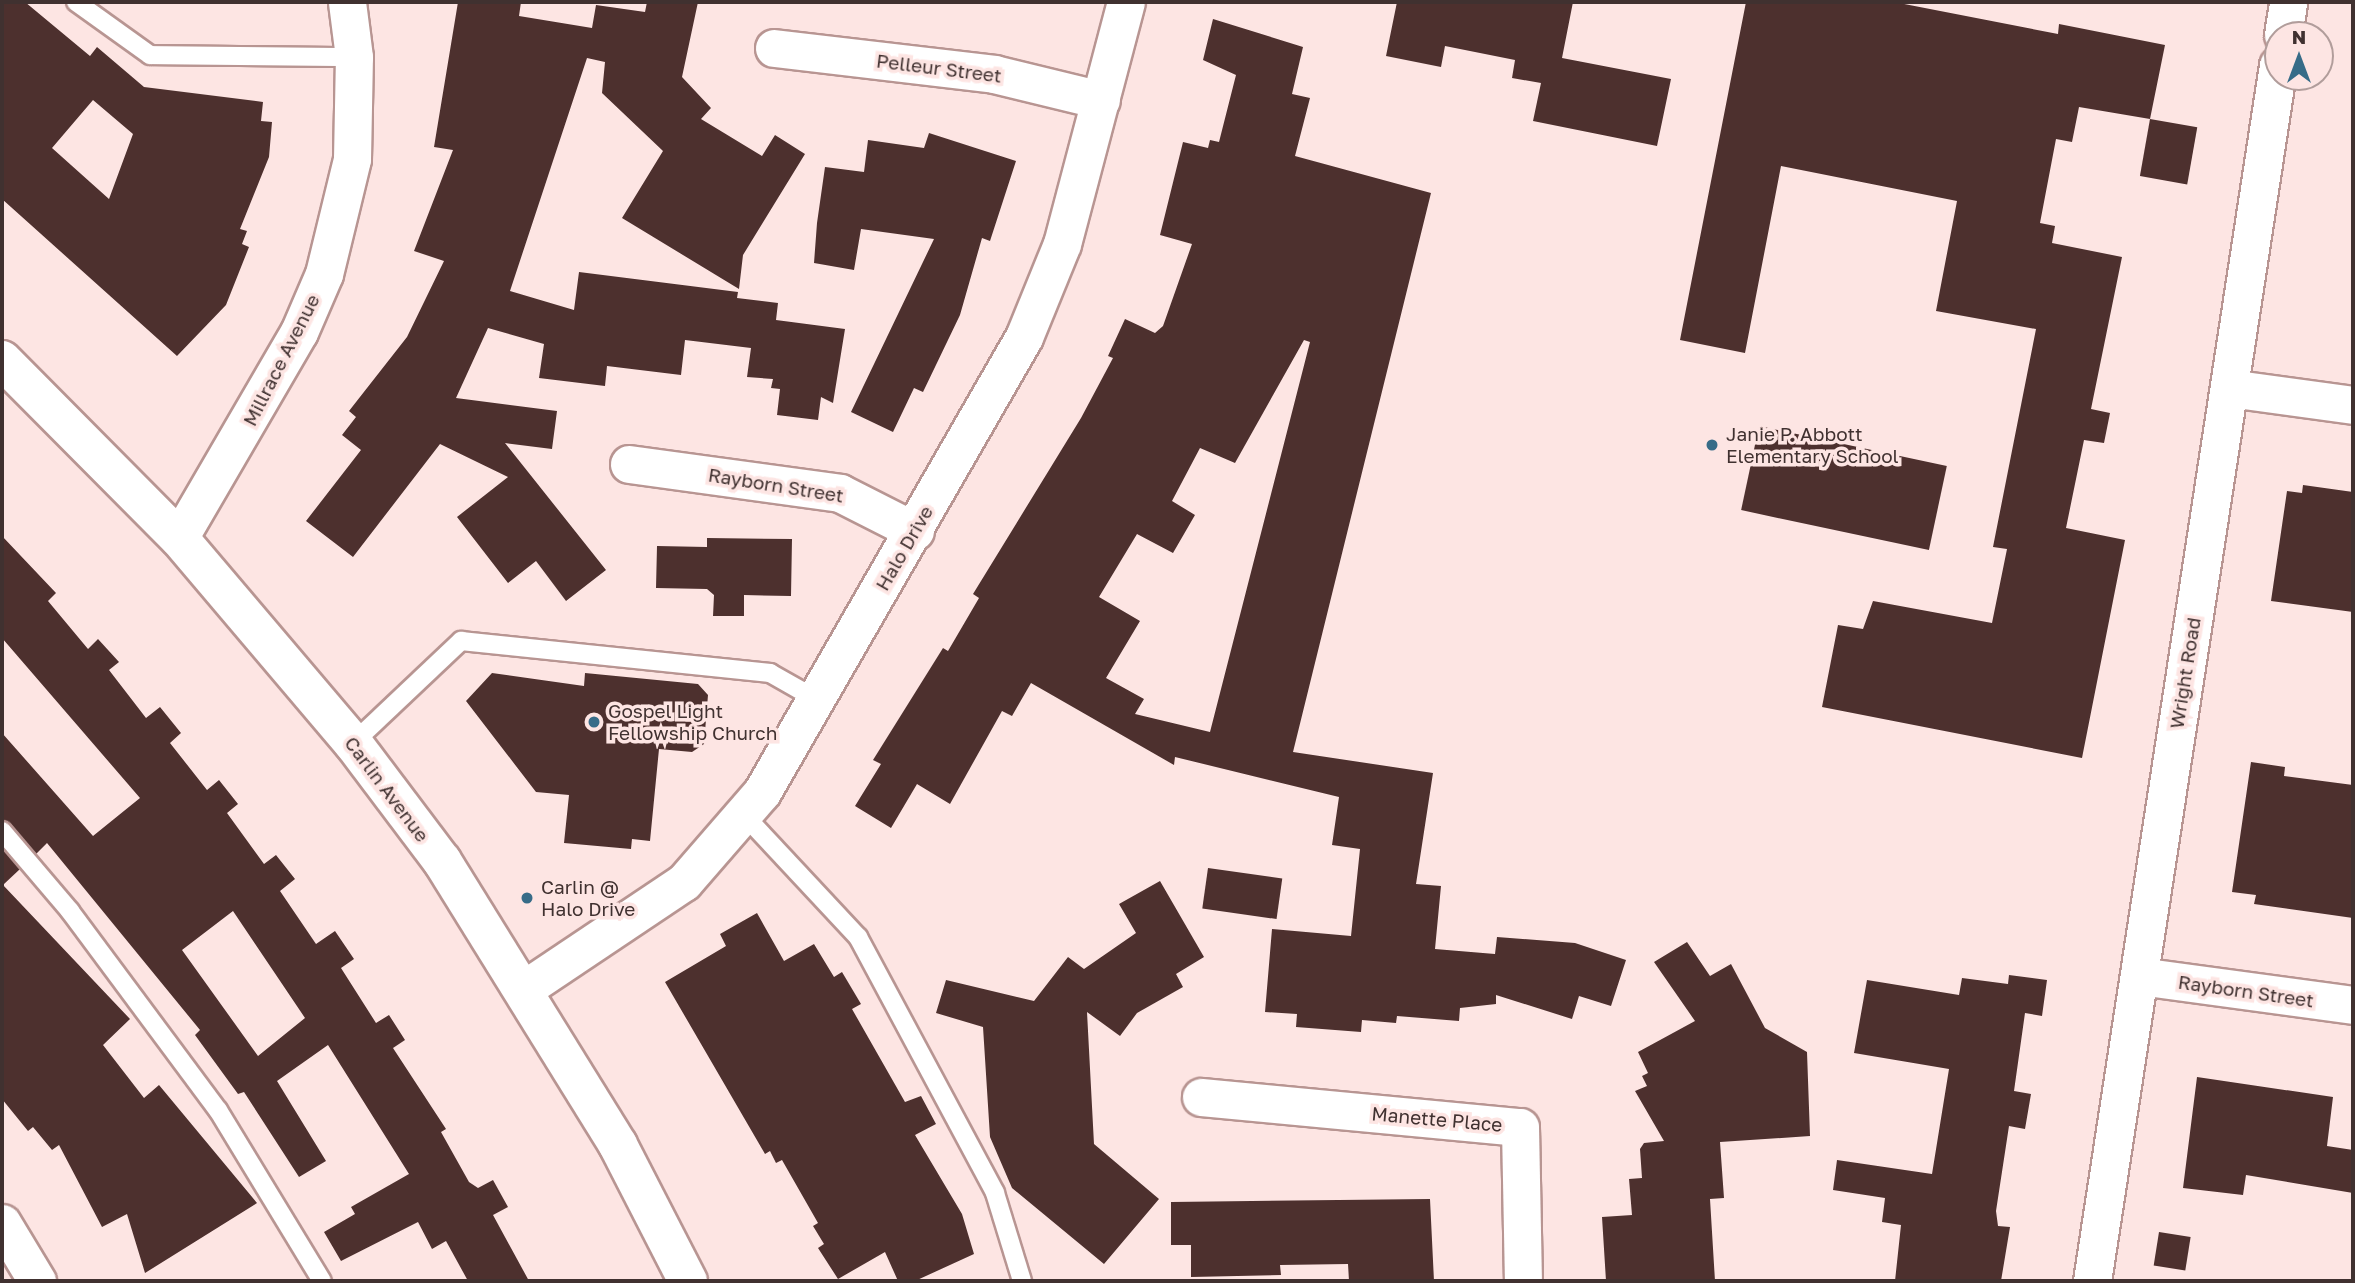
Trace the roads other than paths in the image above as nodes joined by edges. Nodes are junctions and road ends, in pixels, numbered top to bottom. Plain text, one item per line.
1 (76, 2) edge
2 (347, 2) edge
3 (1126, 2) edge
4 (2288, 2) edge
5 (2285, 21) edge
6 (774, 48) dead end
7 (354, 57) junction
8 (2274, 91) edge
9 (1101, 100) junction
10 (2, 360) edge
11 (2229, 388) junction
12 (2353, 405) edge
13 (629, 464) dead end
14 (915, 530) junction
15 (179, 538) junction
16 (816, 699) junction
17 (353, 743) junction
18 (745, 816) junction
19 (2, 831) edge
20 (2139, 976) junction
21 (524, 989) junction
22 (2353, 1005) edge
23 (1201, 1097) dead end
24 (2, 1223) edge
25 (37, 1281) edge
26 (322, 1281) edge
27 (688, 1281) edge
28 (1022, 1281) edge
29 (1522, 1281) edge
30 (2092, 1281) edge

1 - 7 lane
2 - 7 street, Millrace Avenue
3 - 9 street, Halo Drive
4 - 5 street
6 - 9 street, Pelleur Street
7 - 15 street, Millrace Avenue
8 - 11 street, Wright Road
9 - 14 street, Halo Drive
10 - 15 street, Carlin Avenue
11 - 12 street
11 - 20 street, Wright Road
13 - 14 street, Rayborn Street
14 - 16 street, Halo Drive
15 - 17 street, Carlin Avenue
16 - 17 lane
16 - 18 street, Halo Drive
17 - 21 street, Carlin Avenue
18 - 21 street, Halo Drive
18 - 28 lane
19 - 26 lane
20 - 22 street, Rayborn Street
20 - 30 street, Wright Road
21 - 27 street, Carlin Avenue
23 - 29 street, Manette Place
24 - 25 street

